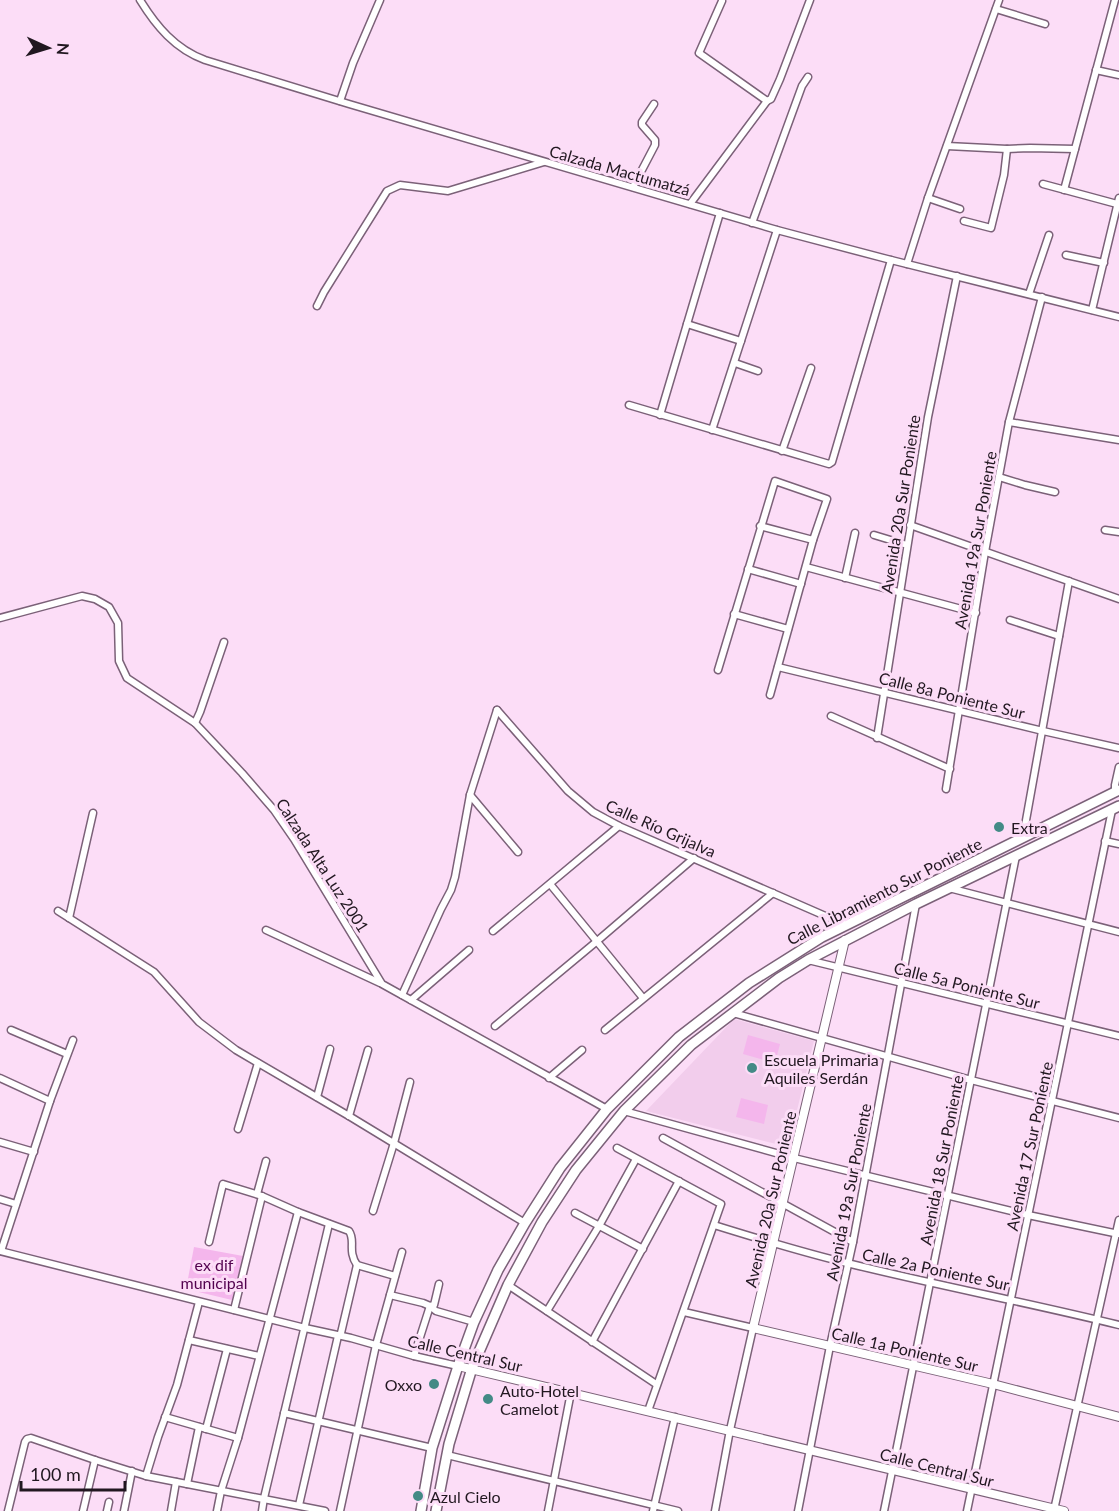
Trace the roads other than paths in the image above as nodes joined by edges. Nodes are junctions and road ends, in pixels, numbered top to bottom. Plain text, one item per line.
1 (140, 0) edge
2 (380, 0) edge
3 (810, 0) edge
4 (999, 0) edge
5 (1115, 0) edge
6 (722, 1) edge
7 (996, 9) junction
8 (1045, 24) dead end
9 (1096, 70) junction
10 (1119, 75) edge
11 (808, 77) dead end
12 (340, 101) junction
13 (767, 101) junction
14 (654, 104) dead end
15 (947, 146) junction
16 (1075, 148) junction
17 (1007, 149) junction
18 (544, 162) junction
19 (1043, 184) dead end
20 (633, 187) junction
21 (1064, 190) junction
22 (928, 198) junction
23 (1118, 201) edge
24 (690, 204) junction
25 (960, 209) dead end
26 (720, 213) junction
27 (964, 220) dead end
28 (752, 223) junction
29 (777, 230) junction
30 (1049, 235) dead end
31 (1066, 255) dead end
32 (891, 260) junction
33 (1104, 263) junction
34 (907, 264) junction
35 (957, 276) junction
36 (1029, 294) junction
37 (1042, 297) junction
38 (317, 306) dead end
39 (1092, 310) junction
40 (1119, 317) edge
41 (687, 324) junction
42 (741, 341) junction
43 (735, 363) junction
44 (811, 368) dead end
45 (758, 371) dead end
46 (629, 405) dead end
47 (660, 414) junction
48 (1010, 422) junction
49 (712, 430) junction
50 (1119, 440) edge
51 (782, 451) junction
52 (999, 477) junction
53 (1055, 492) dead end
54 (910, 525) junction
55 (760, 526) junction
56 (1106, 530) dead end
57 (1119, 532) edge
58 (855, 533) dead end
59 (874, 535) dead end
60 (813, 540) junction
61 (907, 545) junction
62 (985, 552) junction
63 (806, 567) junction
64 (748, 569) junction
65 (845, 578) junction
66 (1069, 581) junction
67 (801, 584) junction
68 (899, 592) junction
69 (1119, 599) edge
70 (976, 613) junction
71 (734, 615) junction
72 (0, 618) edge
73 (1010, 620) dead end
74 (788, 630) junction
75 (1059, 636) junction
76 (224, 642) dead end
77 (778, 668) junction
78 (718, 670) dead end
79 (884, 692) junction
80 (770, 695) dead end
81 (959, 711) junction
82 (831, 716) dead end
83 (195, 723) junction
84 (1043, 731) junction
85 (877, 738) junction
86 (1119, 748) edge
87 (1119, 767) edge
88 (950, 769) junction
89 (946, 789) dead end
90 (1117, 790) edge
91 (470, 795) junction
92 (1115, 808) edge
93 (93, 813) dead end
94 (619, 826) junction
95 (1023, 837) junction
96 (1105, 842) junction
97 (1119, 844) edge
98 (518, 852) dead end
99 (1016, 856) junction
100 (694, 858) junction
101 (550, 884) junction
102 (949, 888) junction
103 (773, 892) junction
104 (1006, 903) junction
105 (916, 904) junction
106 (58, 912) dead end
107 (69, 918) junction
108 (1088, 924) junction
109 (846, 925) junction
110 (266, 930) dead end
111 (493, 931) dead end
112 (1119, 932) edge
113 (845, 940) junction
114 (596, 942) junction
115 (469, 950) dead end
116 (808, 960) junction
117 (838, 967) junction
118 (902, 983) junction
119 (382, 984) junction
120 (402, 995) junction
121 (643, 998) junction
122 (411, 999) junction
123 (986, 1004) junction
124 (733, 1013) junction
125 (1068, 1024) junction
126 (495, 1026) dead end
127 (11, 1030) dead end
128 (605, 1030) dead end
129 (1119, 1036) edge
130 (822, 1038) junction
131 (74, 1040) dead end
132 (330, 1049) dead end
133 (368, 1050) dead end
134 (582, 1050) dead end
135 (67, 1054) junction
136 (887, 1057) junction
137 (258, 1063) junction
138 (0, 1078) edge
139 (549, 1078) junction
140 (971, 1080) junction
141 (410, 1082) dead end
142 (317, 1097) junction
143 (50, 1101) junction
144 (1052, 1101) junction
145 (607, 1109) junction
146 (624, 1111) junction
147 (349, 1116) junction
148 (1119, 1118) edge
149 (238, 1129) dead end
150 (663, 1138) dead end
151 (0, 1142) edge
152 (394, 1143) junction
153 (616, 1148) dead end
154 (34, 1152) junction
155 (794, 1158) junction
156 (636, 1159) junction
157 (266, 1161) dead end
158 (865, 1175) junction
159 (679, 1181) junction
160 (259, 1195) junction
161 (948, 1195) junction
162 (0, 1199) edge
163 (16, 1204) junction
164 (782, 1205) junction
165 (373, 1211) dead end
166 (298, 1212) junction
167 (575, 1213) dead end
168 (1028, 1215) junction
169 (1119, 1220) edge
170 (525, 1223) junction
171 (329, 1224) junction
172 (714, 1225) junction
173 (599, 1226) junction
174 (1117, 1233) edge
175 (209, 1242) dead end
176 (853, 1242) junction
177 (773, 1243) junction
178 (643, 1249) junction
179 (1, 1251) edge
180 (402, 1252) dead end
181 (848, 1264) junction
182 (357, 1265) junction
183 (395, 1276) junction
184 (930, 1283) junction
185 (439, 1284) dead end
186 (508, 1284) junction
187 (390, 1295) junction
188 (1011, 1299) junction
189 (199, 1302) junction
190 (430, 1306) junction
191 (234, 1310) junction
192 (547, 1311) junction
193 (684, 1312) junction
194 (269, 1318) junction
195 (1096, 1319) junction
196 (474, 1322) junction
197 (1119, 1325) edge
198 (305, 1328) junction
199 (753, 1328) junction
200 (338, 1336) junction
201 (189, 1340) junction
202 (592, 1342) junction
203 (376, 1345) junction
204 (830, 1346) junction
205 (227, 1349) junction
206 (259, 1356) junction
207 (414, 1356) junction
208 (914, 1365) junction
209 (458, 1366) junction
210 (472, 1368) junction
211 (656, 1384) junction
212 (993, 1384) junction
213 (571, 1392) junction
214 (1078, 1406) junction
215 (648, 1411) junction
216 (284, 1413) junction
217 (165, 1417) junction
218 (675, 1417) junction
219 (1119, 1417) edge
220 (318, 1421) junction
221 (199, 1427) junction
222 (206, 1429) junction
223 (730, 1430) junction
224 (358, 1431) junction
225 (238, 1438) junction
226 (432, 1448) junction
227 (810, 1450) junction
228 (447, 1455) junction
229 (95, 1460) junction
230 (892, 1470) junction
231 (132, 1471) junction
232 (147, 1476) junction
233 (554, 1481) junction
234 (176, 1482) junction
235 (187, 1484) junction
236 (972, 1489) junction
237 (221, 1491) junction
238 (264, 1498) junction
239 (109, 1502) dead end
240 (299, 1505) junction
241 (654, 1508) edge
242 (312, 1510) edge
243 (1054, 1510) edge
244 (8, 1511) edge
245 (83, 1511) edge
246 (107, 1511) edge
247 (124, 1511) edge
248 (171, 1511) edge
249 (217, 1511) edge
250 (262, 1511) edge
251 (325, 1511) edge
252 (340, 1511) edge
253 (421, 1511) edge
254 (436, 1511) edge
255 (548, 1511) edge
256 (678, 1511) edge
257 (715, 1511) edge
258 (798, 1511) edge
259 (884, 1511) edge
260 (967, 1511) edge
261 (1064, 1511) edge

1 - 12 street, Calzada Mactumatzá
2 - 12 street
3 - 13 street
4 - 7 street
5 - 9 street
6 - 13 street
7 - 8 street
7 - 15 street
9 - 10 street
9 - 16 street
11 - 28 street
12 - 18 street, Calzada Mactumatzá
13 - 24 street
14 - 20 street
15 - 17 street
15 - 22 street
16 - 17 street
16 - 21 street
17 - 27 street
18 - 20 street, Calzada Mactumatzá
18 - 38 street
19 - 21 street
20 - 24 street, Calzada Mactumatzá
21 - 23 street
22 - 25 street
22 - 34 street
23 - 33 street
24 - 26 street, Calzada Mactumatzá
26 - 28 street, Calzada Mactumatzá
26 - 41 street
28 - 29 street, Calzada Mactumatzá
29 - 32 street, Calzada Mactumatzá
29 - 42 street
30 - 36 street
31 - 33 street
32 - 34 street, Calzada Mactumatzá
32 - 51 street
33 - 39 street
34 - 35 street, Calzada Mactumatzá
35 - 36 street, Calzada Mactumatzá
35 - 54 street, Avenida 20a Sur Poniente
36 - 37 street, Calzada Mactumatzá
37 - 39 street, Calzada Mactumatzá
37 - 48 street, Avenida 19a Sur Poniente
39 - 40 street, Calzada Mactumatzá
41 - 42 street
41 - 47 street
42 - 43 street
43 - 45 street
43 - 49 street
44 - 51 street
46 - 47 street
47 - 49 street
48 - 50 street
48 - 52 street, Avenida 19a Sur Poniente
49 - 51 street
52 - 53 street
52 - 62 street, Avenida 19a Sur Poniente
54 - 61 street, Avenida 20a Sur Poniente
54 - 62 street
55 - 60 street
55 - 60 street
55 - 64 street
56 - 57 street
58 - 65 street
59 - 61 street
60 - 63 street
61 - 68 street, Avenida 20a Sur Poniente
62 - 66 street
62 - 70 street, Avenida 19a Sur Poniente
63 - 65 street
63 - 67 street
64 - 67 street
64 - 71 street
65 - 68 street
66 - 69 street
66 - 75 street
67 - 74 street
68 - 70 street
68 - 79 street, Avenida 20a Sur Poniente
70 - 81 street, Avenida 19a Sur Poniente
71 - 74 street
71 - 78 street
72 - 83 street, Calzada Alta Luz 2001
73 - 75 street
74 - 77 street
75 - 84 street
76 - 83 street
77 - 79 street, Calle 8a Poniente Sur
77 - 80 street
79 - 81 street, Calle 8a Poniente Sur
79 - 85 street, Avenida 20a Sur Poniente
81 - 84 street, Calle 8a Poniente Sur
81 - 88 street, Avenida 19a Sur Poniente
82 - 85 street
83 - 119 street, Calzada Alta Luz 2001
84 - 86 street, Calle 8a Poniente Sur
84 - 95 street
85 - 88 street
87 - 90 street
88 - 89 street, Avenida 19a Sur Poniente
90 - 95 main road, Calle Libramiento Sur Poniente
91 - 94 street, Calle Río Grijalva
91 - 98 street
91 - 120 street
92 - 96 street, Avenida 17 Sur Poniente
92 - 99 main road, Calle Libramiento Sur Poniente
93 - 107 street
94 - 100 street, Calle Río Grijalva
94 - 101 street
95 - 109 main road, Calle Libramiento Sur Poniente
96 - 97 street
96 - 108 street, Avenida 17 Sur Poniente
99 - 102 main road, Calle Libramiento Sur Poniente
99 - 104 street, Avenida 18 Sur Poniente
100 - 103 street, Calle Río Grijalva
100 - 114 street
101 - 111 street
101 - 114 street
102 - 104 street
102 - 105 main road, Calle Libramiento Sur Poniente
103 - 109 street, Calle Río Grijalva
103 - 121 street
104 - 108 street
104 - 123 street, Avenida 18 Sur Poniente
105 - 113 main road, Calle Libramiento Sur Poniente
105 - 118 street, Avenida 19a Sur Poniente
106 - 107 street
107 - 137 street
108 - 112 street
108 - 125 street, Avenida 17 Sur Poniente
109 - 145 main road, Calle Libramiento Sur Poniente
110 - 119 street
113 - 116 main road, Calle Libramiento Sur Poniente
113 - 117 street, Avenida 20a Sur Poniente
114 - 121 street
114 - 126 street
115 - 122 street
116 - 117 street, Calle 5a Poniente Sur
116 - 124 main road, Calle Libramiento Sur Poniente
117 - 118 street, Calle 5a Poniente Sur
117 - 130 street, Avenida 20a Sur Poniente
118 - 123 street, Calle 5a Poniente Sur
118 - 136 street, Avenida 19a Sur Poniente
119 - 120 street, Calzada Alta Luz 2001
120 - 122 street, Calzada Alta Luz 2001
121 - 128 street
122 - 139 street, Calzada Alta Luz 2001
123 - 125 street, Calle 5a Poniente Sur
123 - 140 street, Avenida 18 Sur Poniente
124 - 130 street
124 - 146 main road, Calle Libramiento Sur Poniente
125 - 129 street, Calle 5a Poniente Sur
125 - 144 street, Avenida 17 Sur Poniente
127 - 135 street
130 - 136 street
130 - 155 street, Avenida 20a Sur Poniente
131 - 135 street
132 - 142 street
133 - 147 street
134 - 139 street
135 - 143 street
136 - 140 street
136 - 158 street, Avenida 19a Sur Poniente
137 - 142 street
137 - 149 street
138 - 143 street
139 - 145 street, Calzada Alta Luz 2001
140 - 144 street
140 - 161 street, Avenida 18 Sur Poniente
141 - 152 street
142 - 147 street
143 - 154 street
144 - 148 street
144 - 168 street, Avenida 17 Sur Poniente
145 - 170 main road, Calle Libramiento Sur Poniente
146 - 155 street
146 - 186 main road, Calle Libramiento Sur Poniente
147 - 152 street
150 - 164 street
151 - 154 street
152 - 165 street
152 - 170 street
153 - 156 street
154 - 163 street
155 - 158 street
155 - 164 street, Avenida 20a Sur Poniente
156 - 159 street
156 - 173 street
157 - 160 street
158 - 161 street
158 - 176 street, Avenida 19a Sur Poniente
159 - 172 street
159 - 178 street
160 - 166 street
160 - 175 street
160 - 191 street
161 - 168 street
161 - 184 street, Avenida 18 Sur Poniente
162 - 163 street
163 - 179 street
164 - 176 street
164 - 177 street, Avenida 20a Sur Poniente
166 - 171 street
166 - 194 street
167 - 173 street
168 - 174 street
168 - 188 street, Avenida 17 Sur Poniente
169 - 174 street
170 - 196 main road, Calle Libramiento Sur Poniente
171 - 182 street
171 - 198 street
172 - 177 street, Calle 2a Poniente Sur
172 - 193 street
173 - 178 street
173 - 192 street
174 - 195 street
176 - 181 street, Avenida 19a Sur Poniente
177 - 181 street, Calle 2a Poniente Sur
177 - 199 street, Avenida 20a Sur Poniente
178 - 202 street
179 - 189 street, Calle Central Sur
180 - 183 street
181 - 184 street, Calle 2a Poniente Sur
181 - 204 street, Avenida 19a Sur Poniente
182 - 183 street
182 - 200 street
183 - 187 street
184 - 188 street, Calle 2a Poniente Sur
184 - 208 street, Avenida 18 Sur Poniente
185 - 190 street
186 - 192 street
186 - 210 main road, Calle Libramiento Sur Poniente
187 - 190 street
187 - 203 street
188 - 195 street, Calle 2a Poniente Sur
188 - 212 street, Avenida 17 Sur Poniente
189 - 191 street, Calle Central Sur
189 - 201 street
190 - 196 street
190 - 207 street
191 - 194 street, Calle Central Sur
192 - 202 street
193 - 199 street, Calle 1a Poniente Sur
193 - 211 street
194 - 198 street, Calle Central Sur
194 - 206 street
195 - 197 street, Calle 2a Poniente Sur
195 - 214 street
196 - 209 main road, Calle Libramiento Sur Poniente
198 - 200 street, Calle Central Sur
198 - 216 street
199 - 204 street, Calle 1a Poniente Sur
199 - 223 street, Avenida 20a Sur Poniente
200 - 203 street, Calle Central Sur
200 - 220 street
201 - 205 street
201 - 217 street
202 - 211 street
203 - 207 street, Calle Central Sur
203 - 224 street
204 - 208 street, Calle 1a Poniente Sur
204 - 227 street, Avenida 19a Sur Poniente
205 - 206 street
205 - 222 street
206 - 225 street
207 - 209 street, Calle Central Sur
208 - 212 street, Calle 1a Poniente Sur
208 - 230 street, Avenida 18 Sur Poniente
209 - 210 street, Calle Central Sur
209 - 226 main road, Calle Libramiento Sur Poniente
210 - 213 street, Calle Central Sur
210 - 228 main road, Calle Libramiento Sur Poniente
211 - 215 street
212 - 214 street, Calle 1a Poniente Sur
212 - 236 street, Avenida 17 Sur Poniente
213 - 215 street, Calle Central Sur
213 - 233 street
214 - 219 street, Calle 1a Poniente Sur
214 - 243 street
215 - 218 street, Calle Central Sur
216 - 220 street
216 - 238 street
217 - 221 street
217 - 232 street
218 - 223 street, Calle Central Sur
218 - 241 street
220 - 224 street
220 - 240 street
221 - 222 street
221 - 235 street
222 - 225 street
223 - 227 street, Calle Central Sur
223 - 257 street, Avenida 20a Sur Poniente
224 - 226 street
224 - 252 street
225 - 237 street
226 - 253 main road, Calle Libramiento Sur Poniente
227 - 230 street, Calle Central Sur
227 - 258 street, Avenida 19a Sur Poniente
228 - 233 street
228 - 254 main road, Calle Libramiento Sur Poniente
229 - 231 street
229 - 244 street
229 - 245 street
230 - 236 street, Calle Central Sur
230 - 259 street, Avenida 18 Sur Poniente
231 - 232 street
231 - 247 street
232 - 234 street
233 - 241 street
233 - 255 street
234 - 235 street
234 - 248 street
235 - 237 street
236 - 243 street, Calle Central Sur
236 - 260 street, Avenida 17 Sur Poniente
237 - 238 street
237 - 249 street
238 - 240 street
238 - 250 street
239 - 246 street
240 - 242 street
241 - 256 street
242 - 251 street
243 - 261 street, Calle Central Sur

